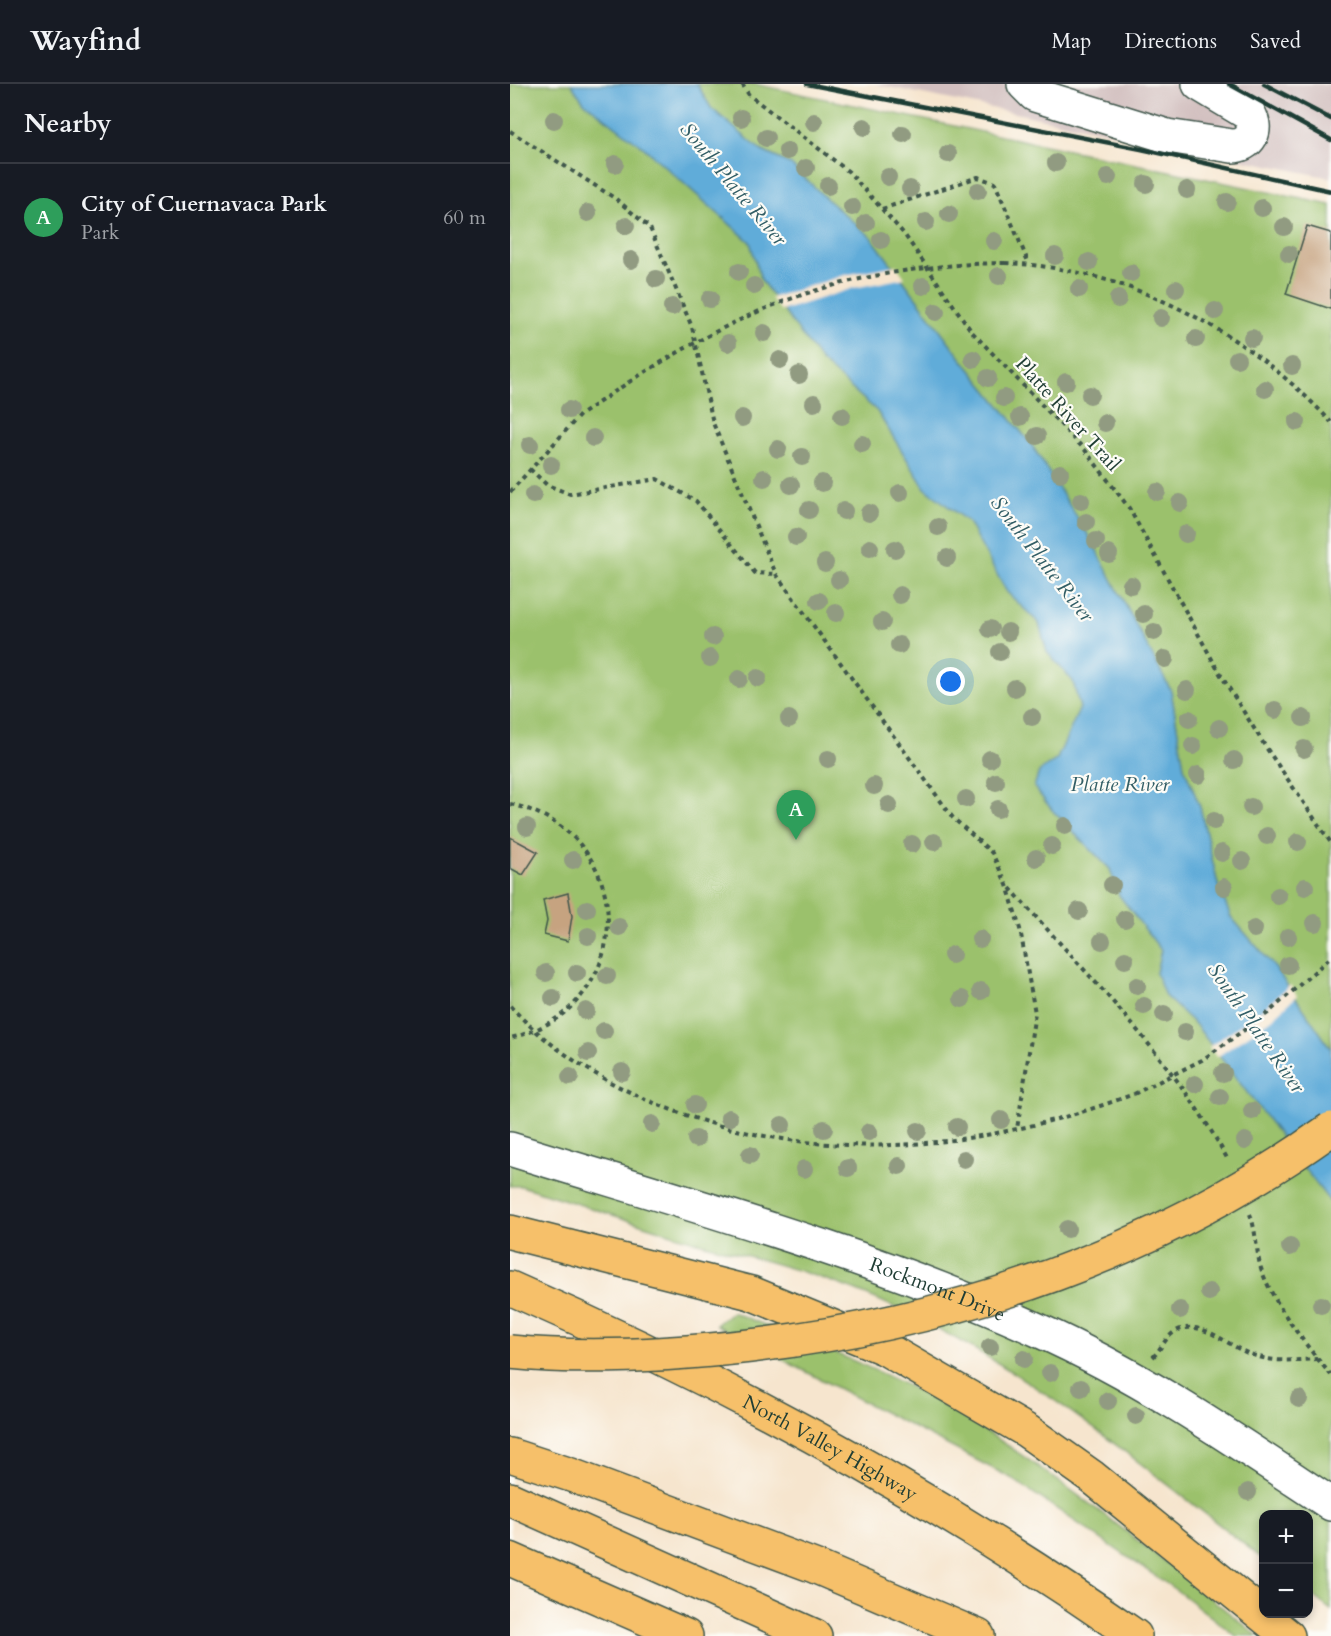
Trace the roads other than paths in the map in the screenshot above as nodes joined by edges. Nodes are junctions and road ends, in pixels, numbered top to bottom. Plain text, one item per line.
1 (1024, 84) edge
2 (1199, 84) edge
3 (1331, 1129) edge
4 (510, 1149) edge
5 (510, 1232) edge
6 (510, 1288) edge
7 (510, 1352) edge
8 (510, 1455) edge
9 (510, 1499) edge
10 (1331, 1504) edge
11 (510, 1559) edge
12 (1254, 1611) junction
13 (686, 1636) edge
14 (815, 1636) edge
15 (978, 1636) edge
16 (1135, 1636) edge
17 (1288, 1636) edge
18 (1305, 1636) edge

1 - 2 street
3 - 7 highway, bridge
4 - 10 street, Rockmont Drive
5 - 12 highway
6 - 16 highway, North Valley Highway
8 - 15 highway
9 - 14 highway
11 - 13 highway
12 - 17 highway
12 - 18 highway

